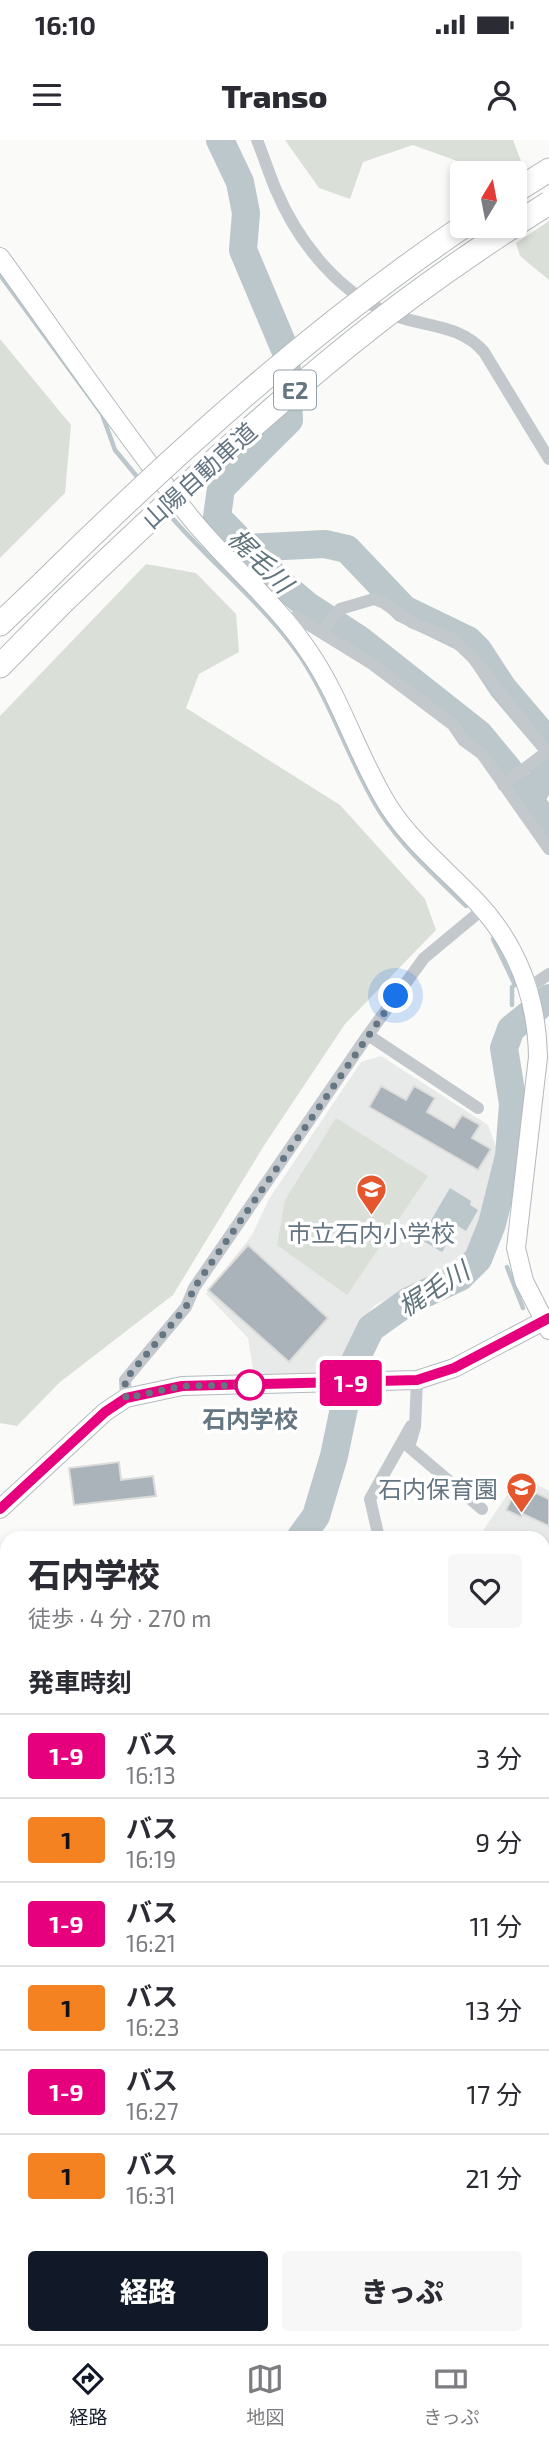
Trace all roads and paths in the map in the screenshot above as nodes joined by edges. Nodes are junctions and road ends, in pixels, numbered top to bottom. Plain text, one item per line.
1 (257, 140) edge
2 (549, 170) edge
3 (527, 184) edge
4 (549, 203) edge
5 (450, 236) edge
6 (0, 257) edge
7 (549, 459) edge
8 (285, 620) junction
9 (0, 624) edge
10 (323, 629) junction
11 (0, 666) edge
12 (547, 751) edge
13 (506, 783) junction
14 (549, 849) edge
15 (483, 909) junction
16 (549, 974) edge
17 (529, 990) junction
18 (368, 1035) junction
19 (478, 1108) dead end
20 (547, 1323) edge
21 (417, 1380) junction
22 (126, 1398) junction
23 (415, 1427) junction
24 (0, 1509) edge
25 (482, 1509) dead end
26 (377, 1531) edge

1 - 7 street
2 - 3 highway
4 - 11 highway, 山陽自動車道 / E2, bridge
5 - 9 highway, 山陽自動車道 / E2, bridge
6 - 8 street
8 - 10 street
8 - 15 street
10 - 12 street
10 - 13 street
12 - 13 street
13 - 14 street
15 - 17 street
15 - 18 street
16 - 17 street
17 - 20 street
18 - 19 street
18 - 22 street
20 - 21 street
21 - 22 street
21 - 23 street
22 - 24 street
23 - 25 street
23 - 26 street

